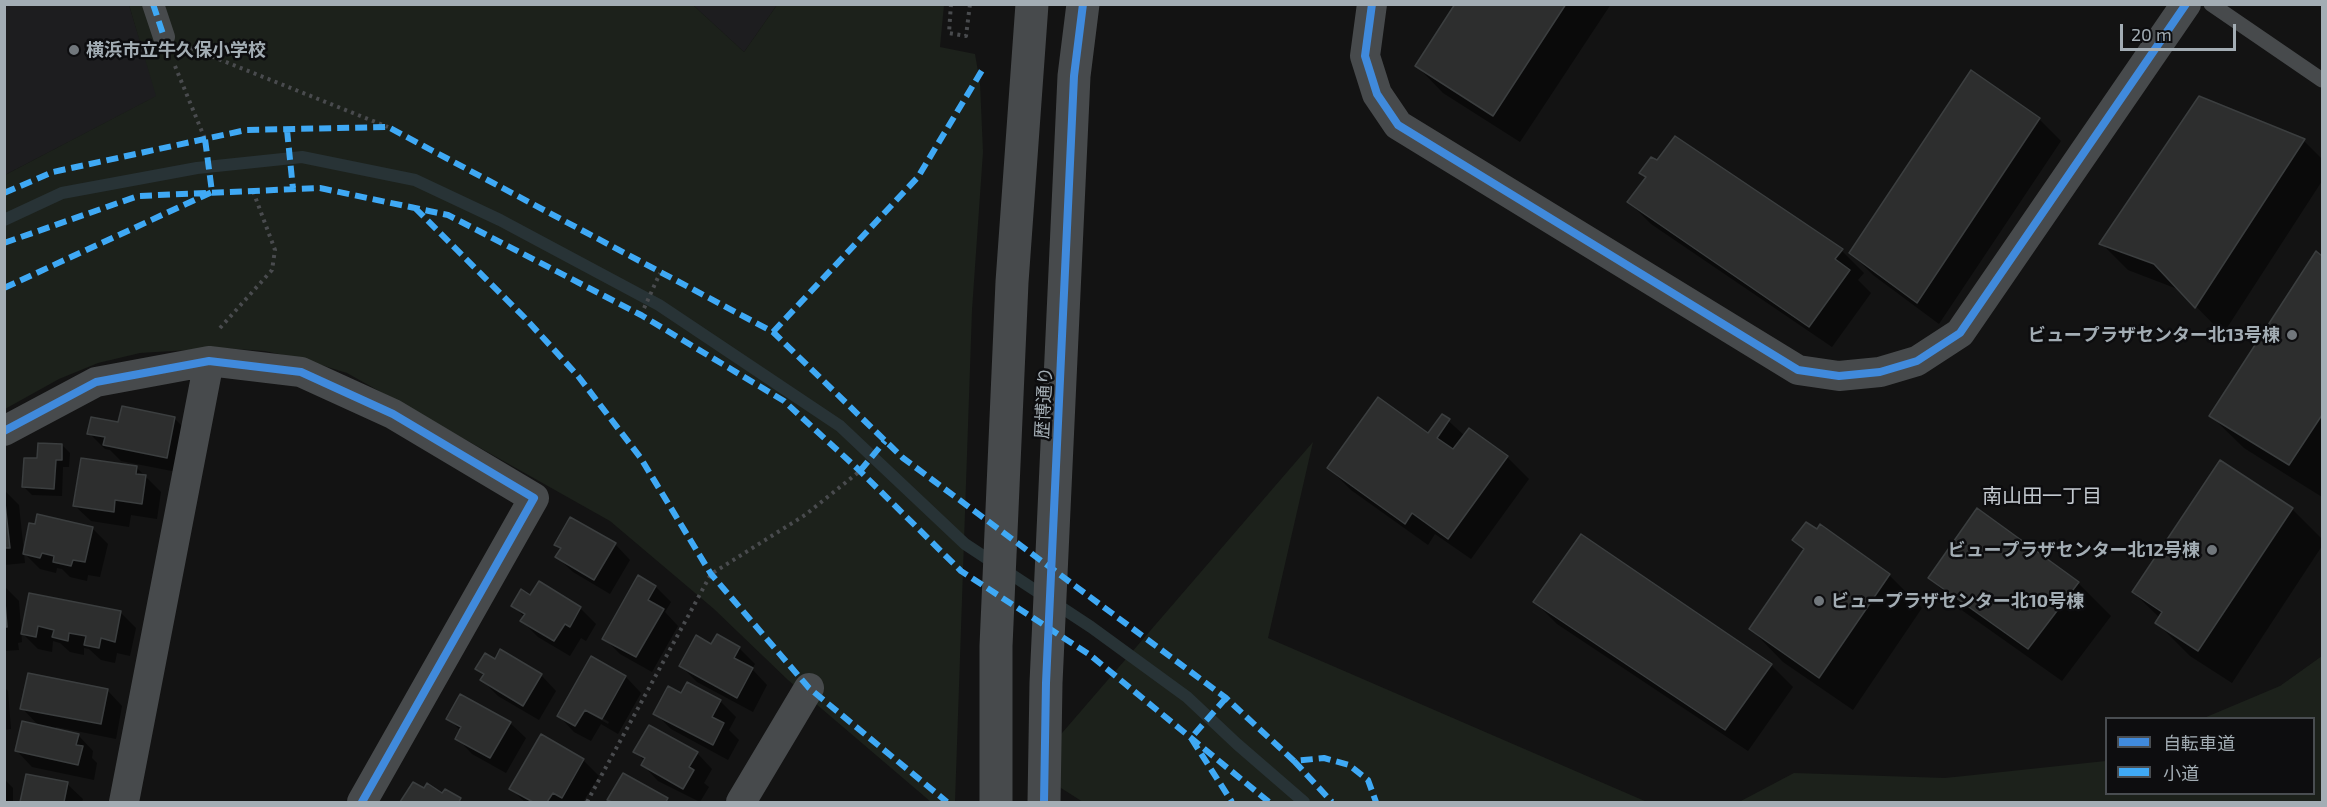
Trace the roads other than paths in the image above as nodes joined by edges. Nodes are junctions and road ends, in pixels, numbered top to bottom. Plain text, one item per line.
1 (153, 4) edge
2 (1032, 4) edge
3 (1083, 4) edge
4 (1372, 4) edge
5 (2187, 4) edge
6 (2211, 4) edge
7 (164, 37) road end
8 (2322, 80) edge
9 (209, 361) junction
10 (4, 431) edge
11 (809, 688) dead end
12 (124, 802) edge
13 (362, 802) edge
14 (741, 802) edge
15 (996, 802) edge
16 (1044, 802) edge

1 - 7 street
2 - 15 street, 歴博通り
3 - 16 street, 歴博通り
4 - 5 street
6 - 8 lane
9 - 10 street
9 - 12 street
9 - 13 street
11 - 14 street

